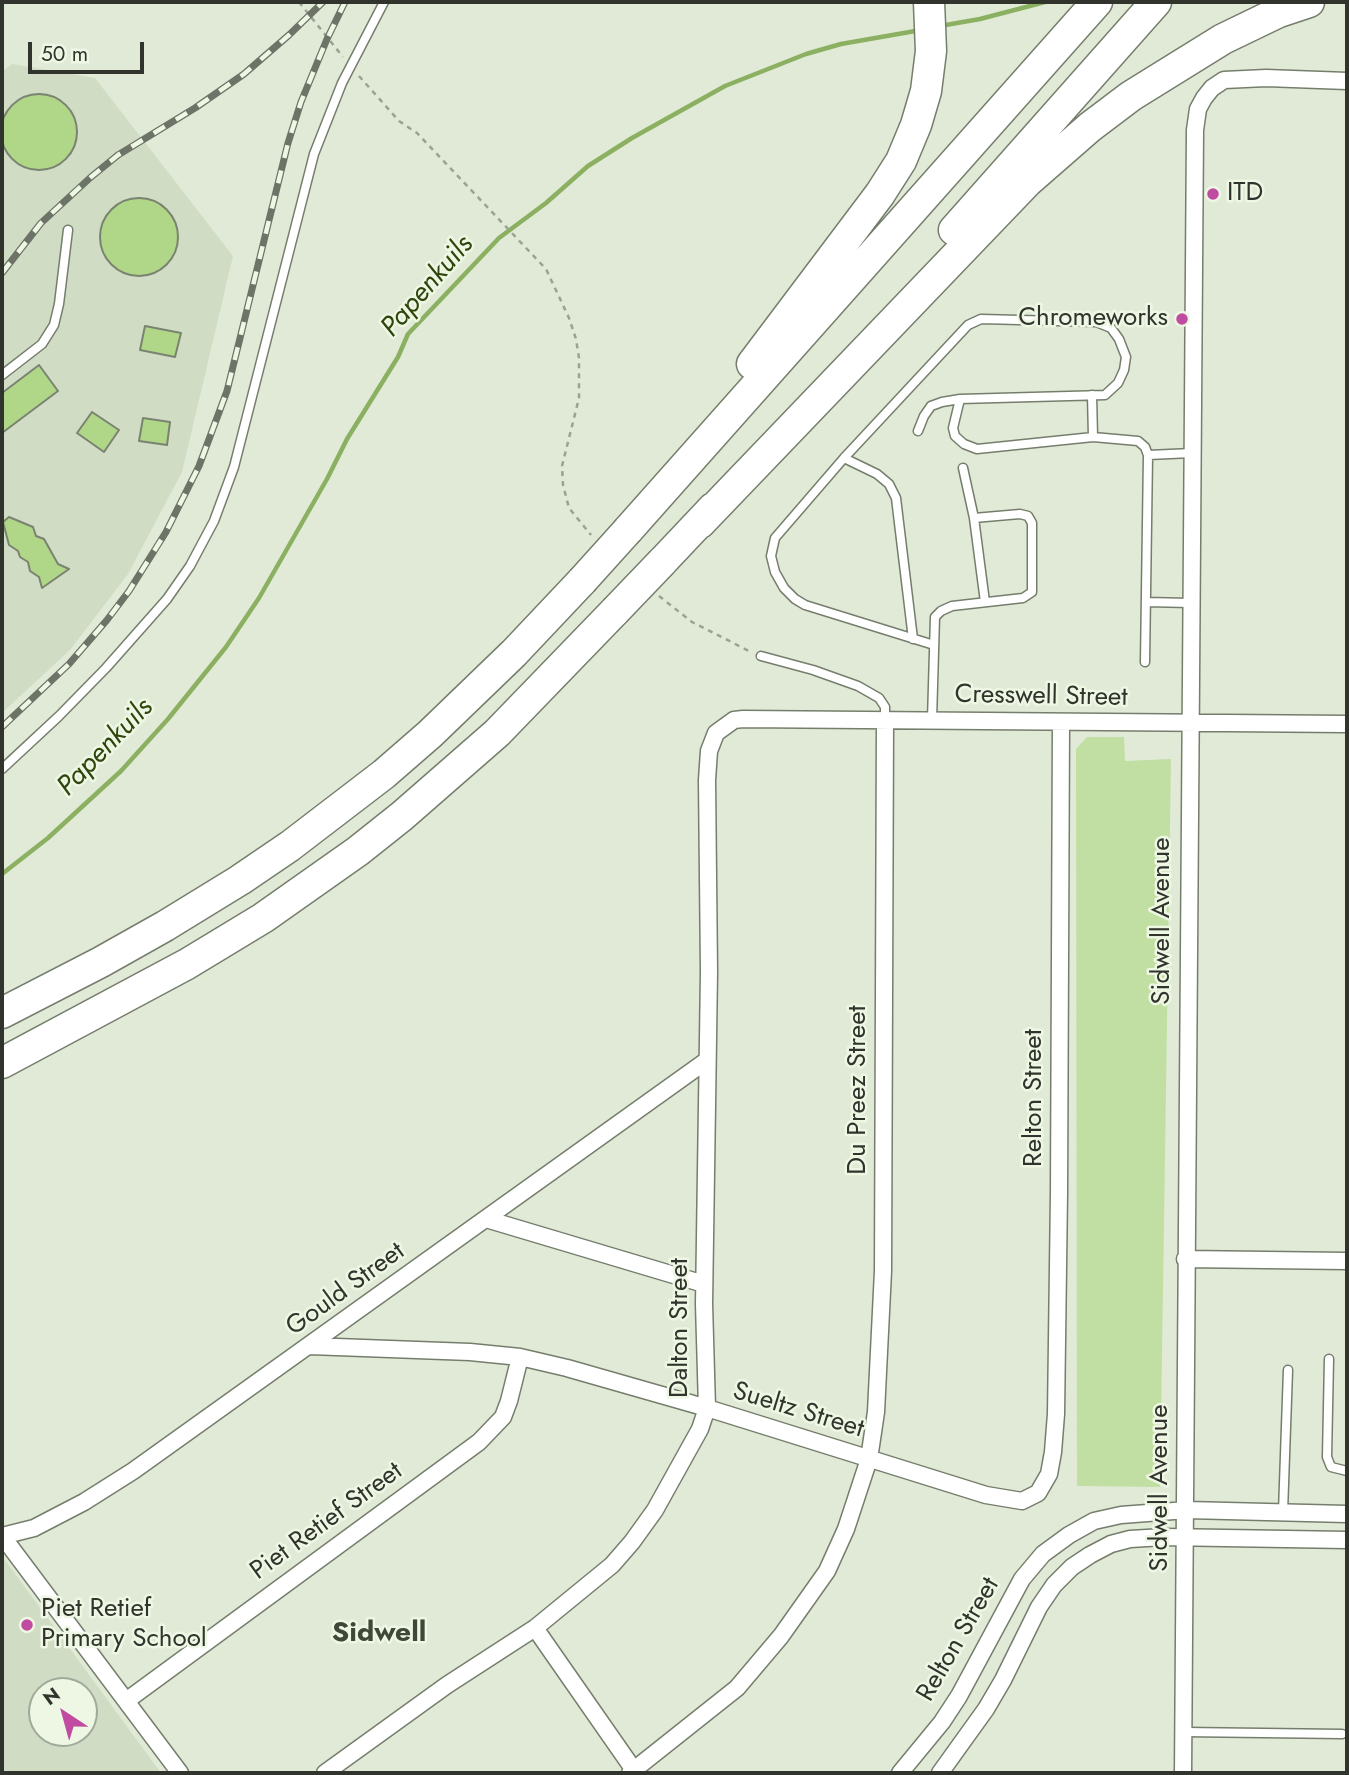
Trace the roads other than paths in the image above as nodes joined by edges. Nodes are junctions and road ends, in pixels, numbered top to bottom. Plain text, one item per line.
1 (384, 2) edge
2 (929, 2) edge
3 (1097, 2) edge
4 (1156, 2) edge
5 (1309, 2) edge
6 (1347, 81) edge
7 (68, 229) dead end
8 (2, 374) edge
9 (1091, 395) junction
10 (960, 399) junction
11 (918, 431) dead end
12 (1093, 437) junction
13 (1192, 453) junction
14 (1148, 455) junction
15 (844, 458) junction
16 (963, 468) dead end
17 (974, 518) junction
18 (700, 523) junction
19 (631, 526) junction
20 (985, 602) junction
21 (1146, 602) junction
22 (1190, 603) junction
23 (914, 639) junction
24 (934, 645) junction
25 (761, 656) road end
26 (1145, 662) dead end
27 (734, 720) joint
28 (885, 720) junction
29 (932, 720) junction
30 (1061, 722) junction
31 (1189, 722) junction
32 (1347, 724) edge
33 (4, 763) edge
34 (2, 1013) edge
35 (706, 1061) junction
36 (2, 1063) edge
37 (486, 1219) junction
38 (1185, 1259) junction
39 (1347, 1261) edge
40 (704, 1284) junction
41 (310, 1346) junction
42 (520, 1357) junction
43 (1329, 1359) dead end
44 (1287, 1370) dead end
45 (707, 1408) junction
46 (869, 1459) junction
47 (1347, 1471) edge
48 (1049, 1474) joint
49 (1187, 1510) junction
50 (1283, 1512) junction
51 (1347, 1514) edge
52 (2, 1536) edge
53 (1186, 1537) junction
54 (1347, 1540) edge
55 (535, 1628) junction
56 (125, 1700) junction
57 (1184, 1732) junction
58 (1342, 1734) dead end
59 (633, 1772) edge
60 (180, 1773) edge
61 (325, 1773) edge
62 (900, 1773) edge
63 (940, 1773) edge
64 (1183, 1773) edge

1 - 33 lane
2 - 19 highway
3 - 19 highway
4 - 18 highway
5 - 18 highway
6 - 13 street, Sidwell Avenue
7 - 8 lane
9 - 10 lane
9 - 12 lane
9 - 15 lane
10 - 11 lane
10 - 12 lane
12 - 14 lane
13 - 14 lane
13 - 22 street, Sidwell Avenue
14 - 21 lane
15 - 23 lane
15 - 23 lane
16 - 17 lane
17 - 20 lane
17 - 20 lane
18 - 36 highway, bridge
19 - 34 highway, bridge
20 - 24 lane
21 - 22 lane
21 - 26 lane
22 - 31 street, Sidwell Avenue
23 - 24 lane
24 - 29 lane
25 - 28 lane
27 - 28 street, Cresswell Street
27 - 35 street, Dalton Street
28 - 29 street, Cresswell Street
28 - 46 street, Du Preez Street
29 - 30 street, Cresswell Street
30 - 31 street, Cresswell Street
30 - 48 street, Relton Street
31 - 32 street, Cresswell Street
31 - 38 street, Sidwell Avenue
35 - 37 street, Gould Street
35 - 40 street, Dalton Street
37 - 40 street
37 - 41 street, Gould Street
38 - 39 street
38 - 49 street, Sidwell Avenue
40 - 45 street, Dalton Street
41 - 42 street, Sueltz Street
41 - 52 street, Gould Street
42 - 45 street, Sueltz Street
42 - 56 street, Piet Retief Street
43 - 47 lane
44 - 50 lane
45 - 46 street, Sueltz Street
45 - 55 street, Dalton Street
46 - 48 street, Sueltz Street
46 - 59 street, Du Preez Street
49 - 50 street
49 - 53 street, Sidwell Avenue
49 - 62 street, Relton Street
50 - 51 street
52 - 56 street
53 - 54 street
53 - 57 street, Sidwell Avenue
53 - 63 street, Relton Street
55 - 59 street
55 - 61 street, Dalton Street
56 - 60 street
57 - 58 lane
57 - 64 street, Sidwell Avenue

